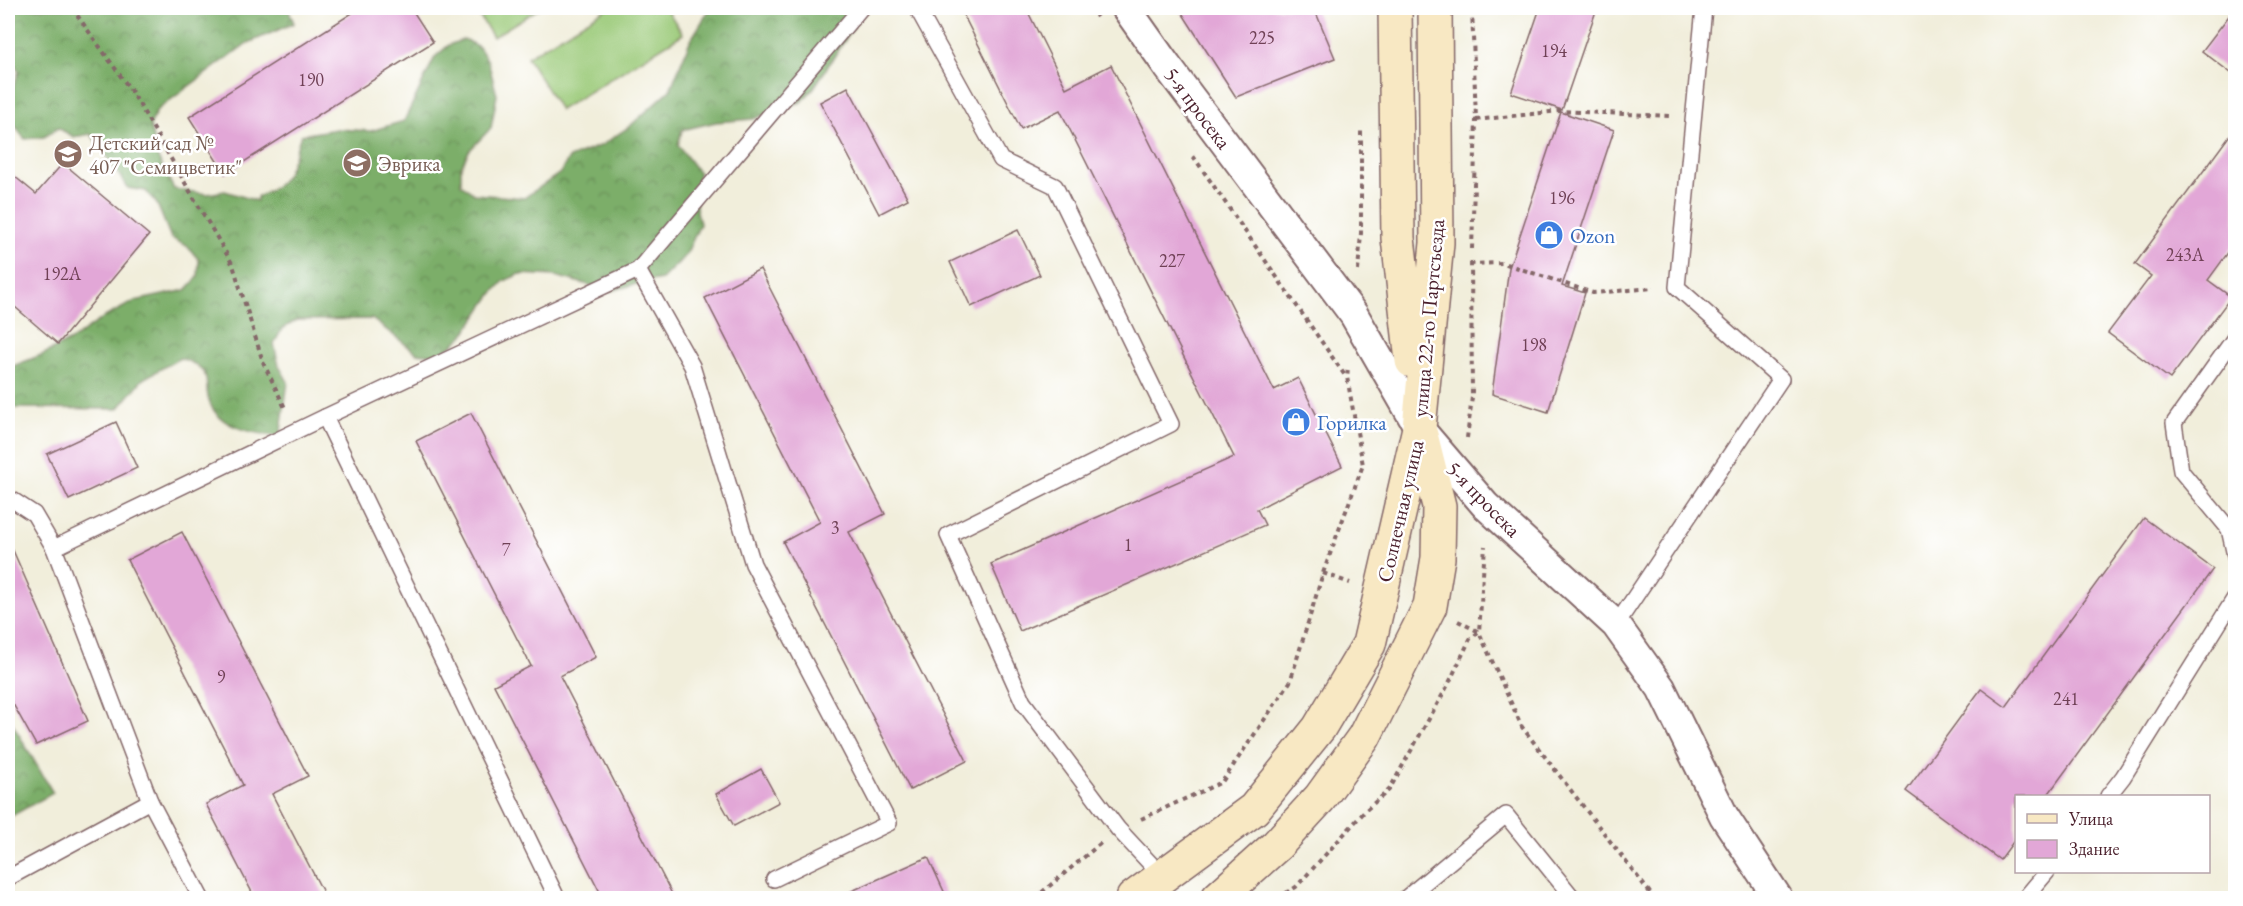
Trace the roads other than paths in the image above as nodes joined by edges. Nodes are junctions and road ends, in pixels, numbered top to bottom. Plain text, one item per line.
1 (861, 8) edge
2 (917, 8) edge
3 (1126, 8) edge
4 (1395, 8) edge
5 (1435, 8) edge
6 (1704, 8) edge
7 (638, 270) junction
8 (2235, 336) edge
9 (325, 417) junction
10 (1419, 428) junction
11 (8, 497) edge
12 (54, 548) junction
13 (2235, 560) edge
14 (2235, 596) edge
15 (1616, 625) junction
16 (2109, 795) edge
17 (150, 801) junction
18 (2046, 873) edge
19 (1162, 876) junction
20 (8, 878) edge
21 (774, 879) dead end
22 (201, 898) edge
23 (557, 898) edge
24 (1133, 898) edge
25 (1218, 898) edge
26 (1406, 898) edge
27 (1573, 898) edge
28 (1778, 898) edge
29 (2025, 898) edge

1 - 7 lane
2 - 19 lane
3 - 10 street, 5-я просека
4 - 10 main road, улица 22-го Партсъезда
5 - 10 main road, улица 22-го Партсъезда
6 - 15 lane
7 - 9 lane
7 - 21 lane
8 - 13 lane
9 - 12 lane
9 - 23 lane
10 - 15 street, 5-я просека
10 - 19 main road, Солнечная улица
10 - 25 main road, Солнечная улица
11 - 12 lane
12 - 17 lane
14 - 16 lane
15 - 28 street, 5-я просека
17 - 20 lane
17 - 22 lane
18 - 29 lane
19 - 24 main road, Солнечная улица
26 - 27 lane

